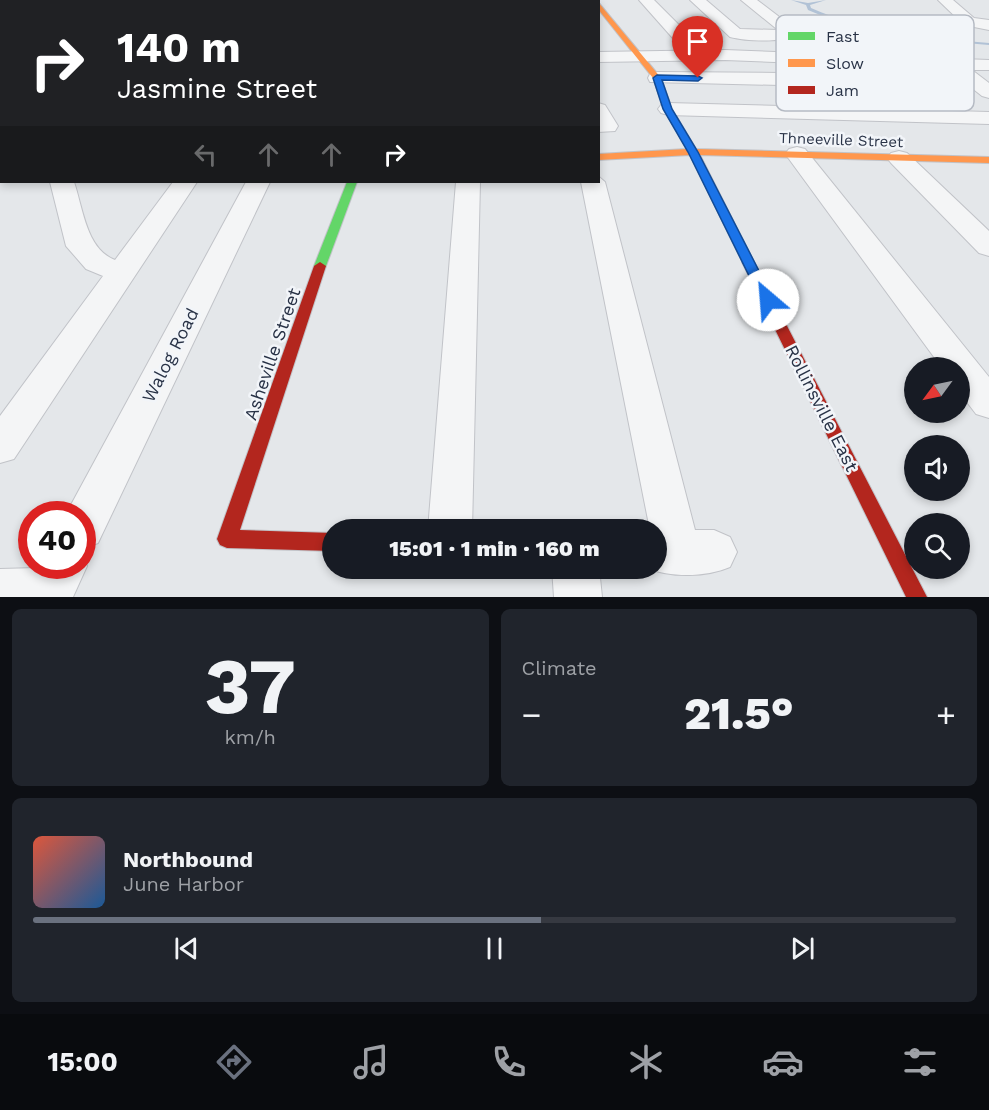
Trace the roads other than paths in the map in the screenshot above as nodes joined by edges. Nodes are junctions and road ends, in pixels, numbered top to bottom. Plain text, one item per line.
1 (646, 0) edge
2 (697, 0) edge
3 (748, 0) edge
4 (948, 4) edge
5 (600, 6) edge
6 (989, 10) edge
7 (966, 15) edge
8 (776, 21) edge
9 (736, 34) junction
10 (776, 34) edge
11 (639, 55) junction
12 (767, 56) junction
13 (776, 56) edge
14 (600, 57) edge
15 (974, 64) edge
16 (989, 64) edge
17 (776, 73) edge
18 (657, 78) junction
19 (776, 80) edge
20 (974, 80) edge
21 (989, 92) edge
22 (668, 109) junction
23 (870, 111) edge
24 (941, 111) edge
25 (799, 113) joint
26 (873, 115) junction
27 (947, 117) junction
28 (989, 118) edge
29 (693, 152) junction
30 (797, 154) junction
31 (600, 156) edge
32 (900, 158) junction
33 (989, 160) edge
34 (62, 183) edge
35 (184, 183) edge
36 (257, 183) edge
37 (352, 183) edge
38 (468, 183) edge
39 (593, 183) edge
40 (989, 247) edge
41 (122, 273) junction
42 (989, 404) edge
43 (3, 438) edge
44 (96, 501) edge
45 (451, 519) edge
46 (322, 542) edge
47 (683, 552) edge
48 (576, 579) edge
49 (54, 585) edge
50 (0, 593) edge
51 (578, 597) edge
52 (917, 597) edge

1 - 9 street
2 - 9 street
3 - 8 street
4 - 6 street
4 - 7 street
5 - 11 street, Rollinsville East
9 - 10 street
11 - 12 street
11 - 14 street
11 - 18 street, Rollinsville East
12 - 13 street
12 - 17 street
15 - 16 street
18 - 19 street
18 - 22 street, Rollinsville East
20 - 21 street
22 - 25 street
22 - 29 street, Rollinsville East
23 - 26 street
24 - 27 street
25 - 26 street
26 - 27 street
27 - 28 street
29 - 30 street, Thneeville Street
29 - 31 street, Thneeville Street
29 - 52 street, Rollinsville East
30 - 32 street, Thneeville Street
30 - 42 street
32 - 33 street, Thneeville Street
32 - 40 street
34 - 41 street
35 - 41 street
36 - 44 street, Walog Road
37 - 46 street, Asheville Street
38 - 45 street
39 - 47 street
41 - 43 street
48 - 51 street
49 - 50 street

